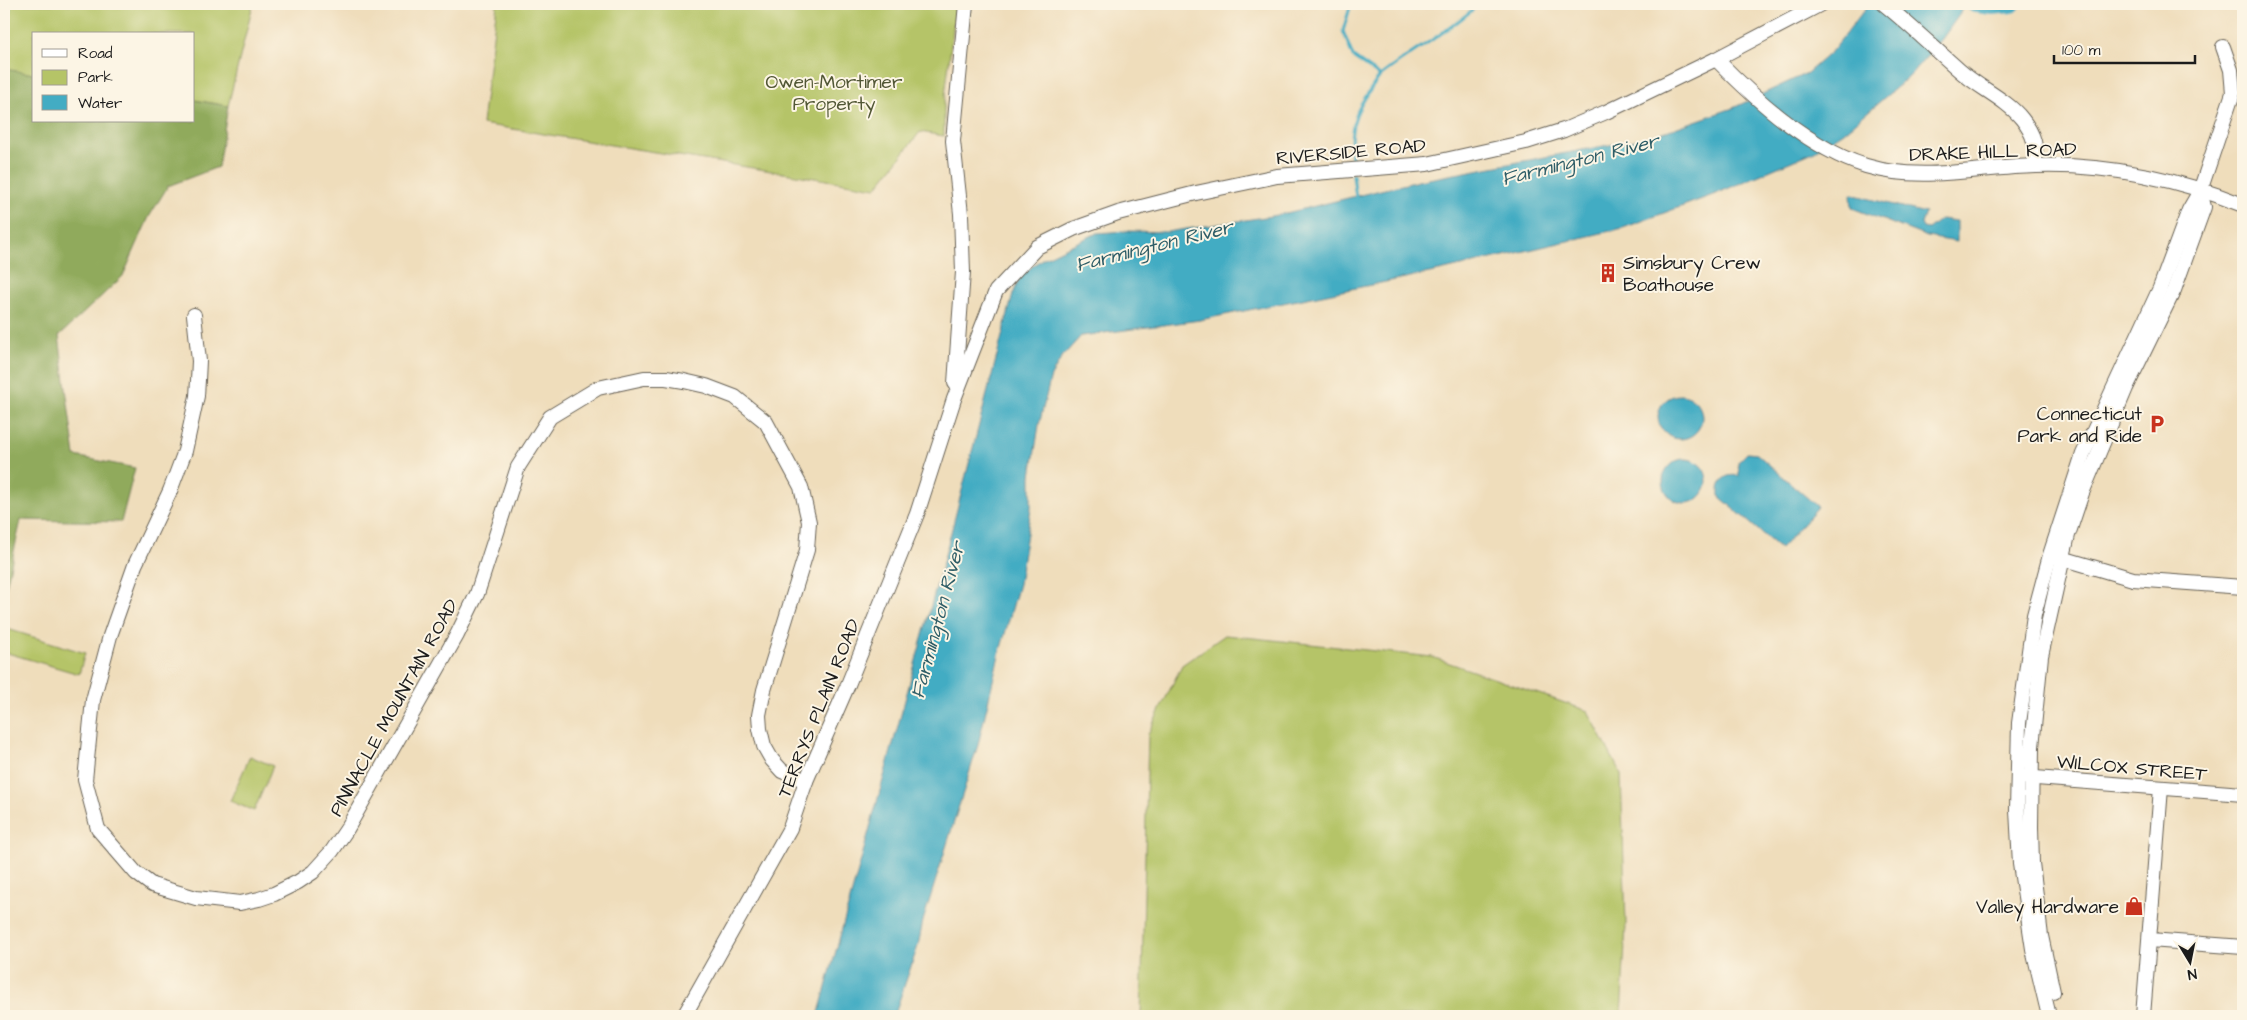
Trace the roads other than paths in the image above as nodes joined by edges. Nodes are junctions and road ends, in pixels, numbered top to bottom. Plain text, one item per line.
1 (966, 4) edge
2 (1821, 4) edge
3 (1884, 4) edge
4 (2223, 47) dead end
5 (1716, 59) junction
6 (2034, 166) junction
7 (2200, 191) junction
8 (2243, 205) edge
9 (194, 315) dead end
10 (954, 399) junction
11 (2056, 556) junction
12 (2243, 587) edge
13 (2024, 777) junction
14 (806, 781) junction
15 (2161, 788) junction
16 (2243, 794) edge
17 (2150, 940) junction
18 (2243, 947) edge
19 (684, 1016) edge
20 (2049, 1016) edge
21 (2059, 1016) edge
22 (2144, 1016) edge

1 - 10 street
2 - 5 street, RIVERSIDE ROAD
3 - 6 street
4 - 7 street
5 - 6 street, DRAKE HILL ROAD
5 - 10 street, RIVERSIDE ROAD
6 - 7 street, DRAKE HILL ROAD
7 - 8 street, DRAKE HILL ROAD
7 - 11 street
9 - 14 street, PINNACLE MOUNTAIN ROAD
10 - 14 street, TERRYS PLAIN ROAD
11 - 12 street
11 - 13 street
13 - 15 street, WILCOX STREET
13 - 20 street
13 - 21 street
14 - 19 street, TERRYS PLAIN ROAD
15 - 16 street, WILCOX STREET
15 - 17 street
17 - 18 street
17 - 22 street

